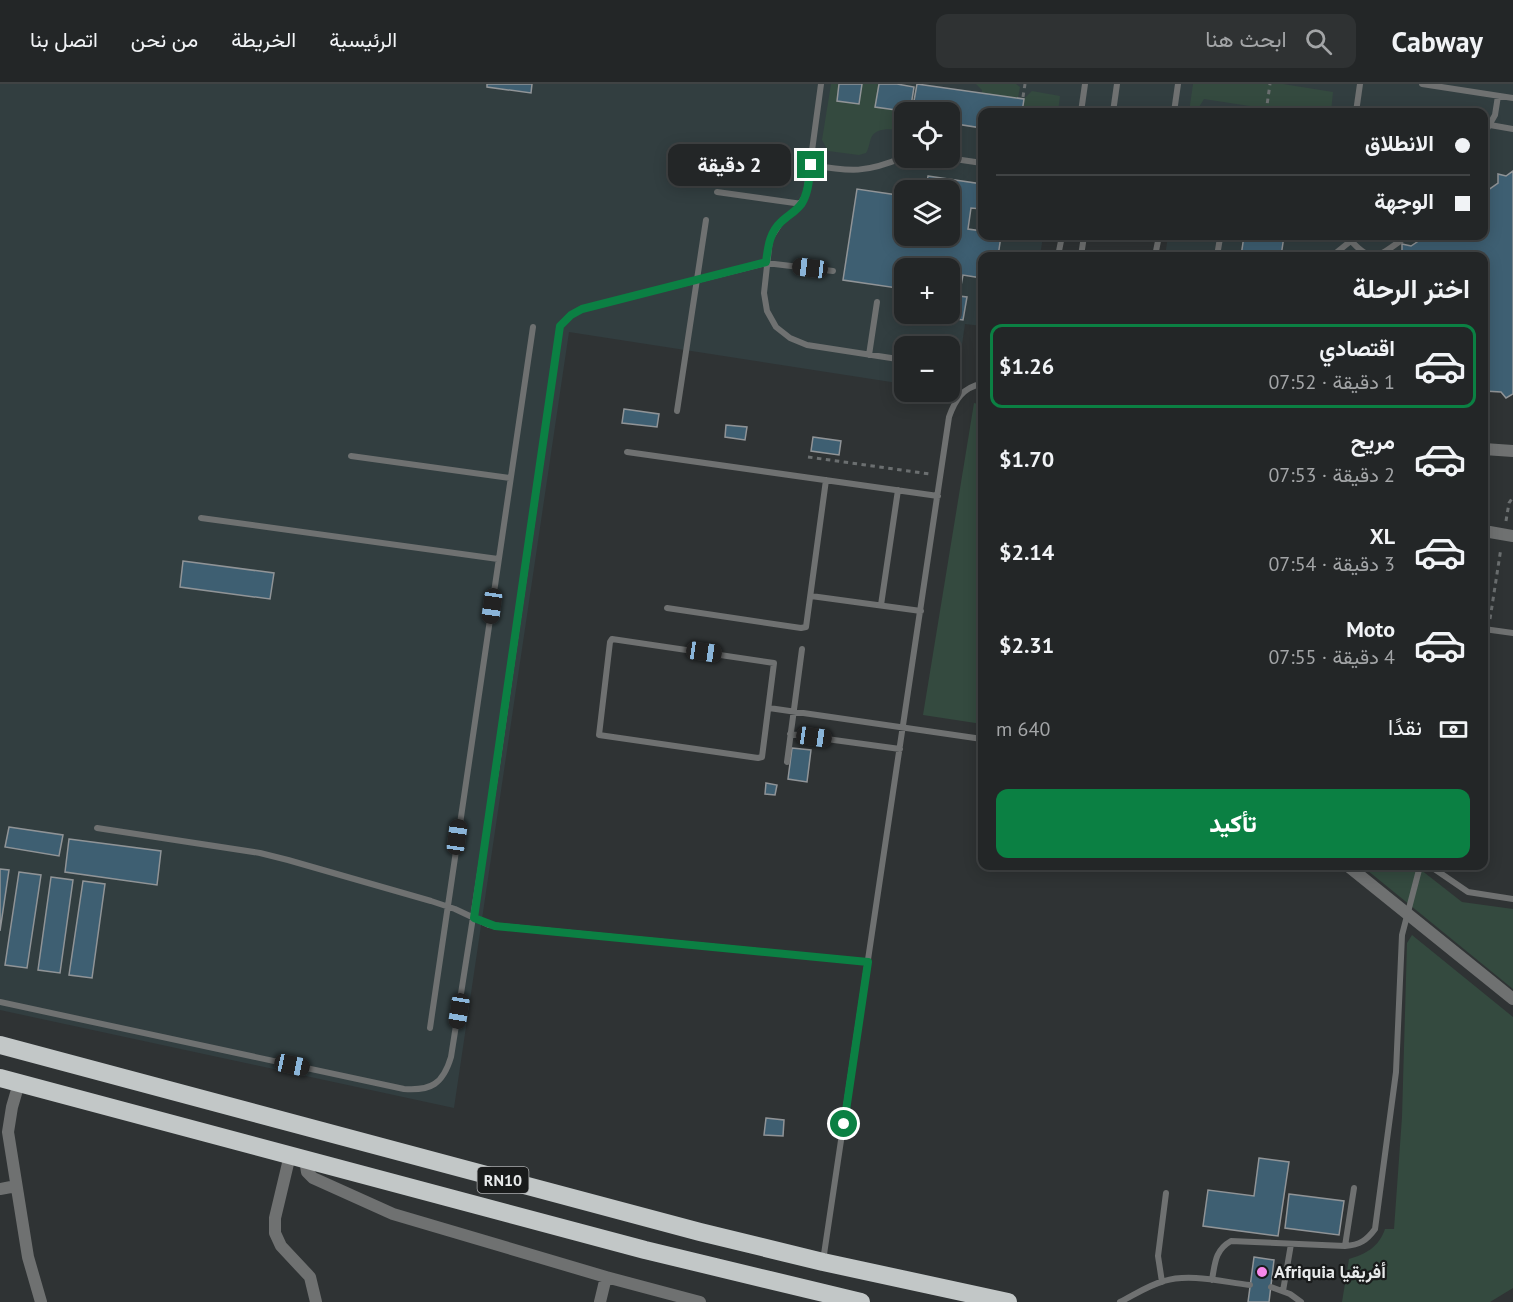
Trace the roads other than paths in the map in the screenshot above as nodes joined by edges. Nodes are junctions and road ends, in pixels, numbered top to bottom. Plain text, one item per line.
1 (821, 84) edge
2 (1085, 84) edge
3 (1117, 84) edge
4 (1178, 84) edge
5 (1360, 84) edge
6 (1422, 84) edge
7 (1498, 96) junction
8 (1513, 98) edge
9 (1082, 108) edge
10 (1114, 108) edge
11 (1175, 108) edge
12 (1357, 108) edge
13 (1490, 125) junction
14 (1488, 128) edge
15 (1513, 129) edge
16 (960, 159) edge
17 (894, 162) edge
18 (978, 162) edge
19 (811, 165) junction
20 (717, 192) dead end
21 (802, 204) junction
22 (706, 220) dead end
23 (1349, 240) edge
24 (1401, 240) edge
25 (1336, 252) edge
26 (1384, 252) edge
27 (766, 262) junction
28 (833, 271) dead end
29 (696, 280) junction
30 (877, 302) dead end
31 (533, 327) dead end
32 (869, 355) junction
33 (894, 359) edge
34 (978, 385) edge
35 (676, 411) dead end
36 (1488, 448) edge
37 (1513, 451) edge
38 (627, 452) dead end
39 (351, 456) dead end
40 (510, 478) junction
41 (826, 480) junction
42 (898, 490) junction
43 (938, 496) junction
44 (201, 518) dead end
45 (1488, 532) edge
46 (1508, 535) edge
47 (498, 559) junction
48 (811, 596) junction
49 (881, 605) junction
50 (667, 609) dead end
51 (921, 611) junction
52 (1488, 629) edge
53 (1513, 633) edge
54 (802, 649) dead end
55 (769, 708) junction
56 (793, 711) junction
57 (904, 727) junction
58 (790, 734) junction
59 (978, 738) edge
60 (900, 749) junction
61 (787, 762) dead end
62 (97, 828) dead end
63 (1353, 870) edge
64 (1419, 870) edge
65 (1436, 870) edge
66 (1513, 899) edge
67 (447, 906) junction
68 (1407, 913) junction
69 (474, 918) junction
70 (868, 962) junction
71 (1513, 999) edge
72 (0, 1002) edge
73 (430, 1028) dead end
74 (0, 1045) edge
75 (0, 1078) edge
76 (19, 1083) junction
77 (298, 1157) junction
78 (16, 1186) junction
79 (1354, 1188) dead end
80 (0, 1189) edge
81 (1166, 1193) dead end
82 (1291, 1244) junction
83 (1346, 1246) junction
84 (823, 1262) junction
85 (606, 1277) junction
86 (1212, 1280) junction
87 (1162, 1281) junction
88 (1250, 1285) dead end
89 (1271, 1287) dead end
90 (1283, 1291) junction
91 (41, 1302) edge
92 (316, 1302) edge
93 (600, 1302) edge
94 (700, 1302) edge
95 (861, 1302) edge
96 (1008, 1302) edge
97 (1120, 1302) edge
98 (1301, 1302) edge

1 - 19 lane
2 - 9 lane
3 - 10 lane
4 - 11 lane
5 - 12 lane
6 - 7 lane
7 - 8 lane
7 - 13 lane
13 - 14 lane
13 - 15 lane
16 - 18 lane
17 - 19 lane
19 - 21 lane
20 - 21 lane
21 - 27 lane
22 - 29 lane
23 - 25 lane
24 - 26 lane
27 - 28 lane
27 - 29 lane
27 - 32 lane
29 - 35 lane
29 - 69 lane
30 - 32 lane
31 - 40 lane
32 - 33 lane
34 - 43 lane
36 - 37 street
38 - 41 lane
39 - 40 lane
40 - 47 lane
41 - 42 lane
41 - 48 lane
42 - 43 lane
42 - 49 lane
43 - 51 lane
44 - 47 lane
45 - 46 street
47 - 67 lane
48 - 49 lane
48 - 50 lane
49 - 51 lane
51 - 57 lane
52 - 53 lane
54 - 56 lane
55 - 55 lane
55 - 56 lane
56 - 57 lane
56 - 58 lane
57 - 59 lane
57 - 60 lane
58 - 60 lane
58 - 61 lane
60 - 70 lane
62 - 67 lane
63 - 68 street
64 - 68 lane
65 - 66 lane
67 - 69 lane
67 - 73 lane
68 - 71 street
68 - 83 lane
69 - 70 lane
69 - 72 lane
70 - 84 lane
74 - 84 highway, RN10
75 - 76 highway, RN10
76 - 77 highway, RN10
76 - 78 street
77 - 85 street
77 - 92 street
77 - 95 highway, RN10
78 - 80 street
78 - 91 street
79 - 83 lane
81 - 87 lane
82 - 83 lane
82 - 86 lane
82 - 90 lane
84 - 96 highway, RN10
85 - 93 street
85 - 94 street
86 - 87 lane
86 - 88 lane
87 - 97 lane
89 - 90 lane
90 - 98 lane

